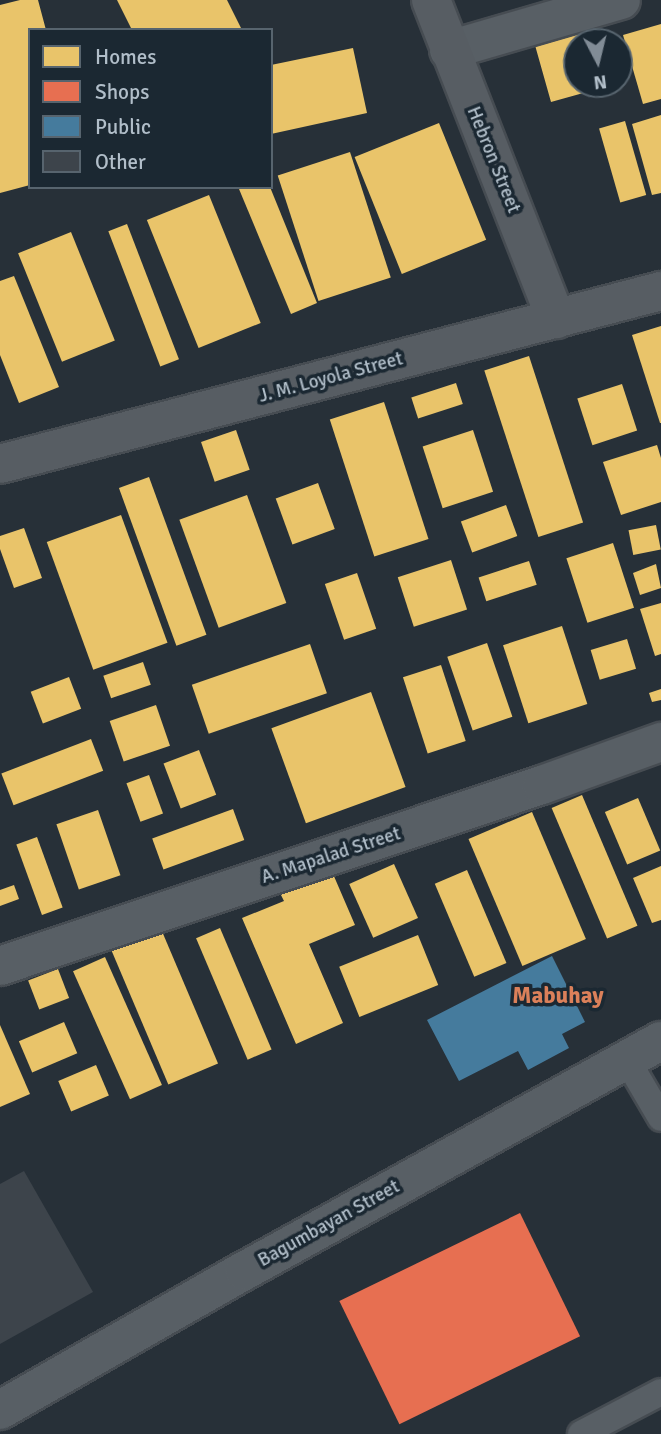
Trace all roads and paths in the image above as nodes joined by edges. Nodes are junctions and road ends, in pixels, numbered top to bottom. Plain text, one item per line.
1 (431, 0) edge
2 (621, 0) edge
3 (449, 50) junction
4 (661, 291) edge
5 (556, 319) junction
6 (0, 464) edge
7 (661, 742) edge
8 (0, 966) edge
9 (661, 1041) edge
10 (627, 1060) junction
11 (661, 1118) edge
12 (661, 1392) edge
13 (0, 1410) edge
14 (581, 1434) edge

1 - 3 main road, Hebron Street
2 - 3 street
3 - 5 main road, Hebron Street
4 - 5 main road, J. M. Loyola Street
5 - 6 main road, J. M. Loyola Street
7 - 8 street, A. Mapalad Street
9 - 10 street, Bagumbayan Street
10 - 11 lane
10 - 13 street, Bagumbayan Street
12 - 14 lane

